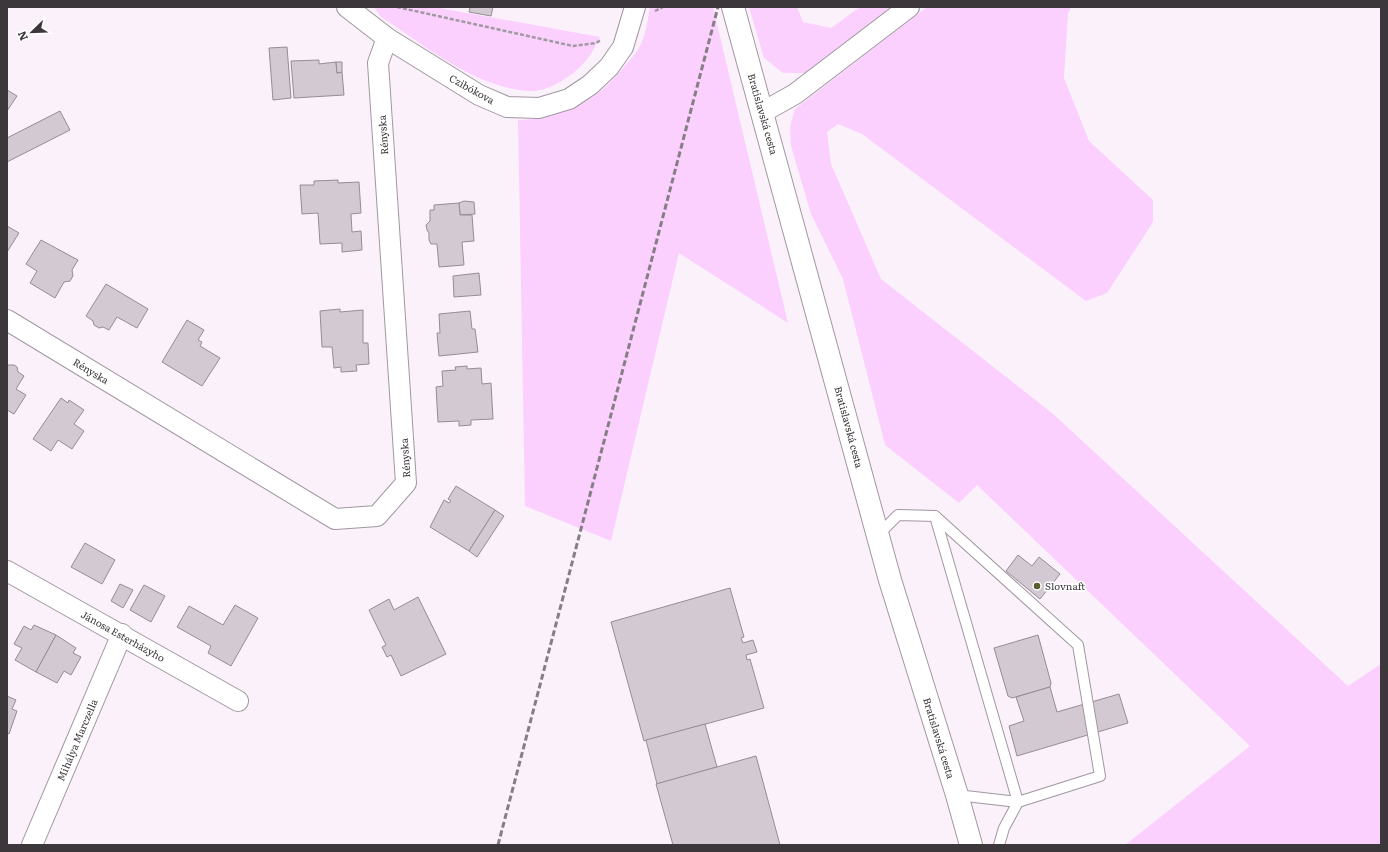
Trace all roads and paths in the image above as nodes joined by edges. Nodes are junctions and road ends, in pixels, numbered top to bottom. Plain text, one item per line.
1 (397, 7) edge
2 (664, 7) edge
3 (733, 7) edge
4 (909, 7) edge
5 (353, 9) edge
6 (633, 16) edge
7 (387, 38) junction
8 (762, 112) junction
9 (7, 320) edge
10 (935, 516) junction
11 (878, 535) junction
12 (7, 571) edge
13 (122, 634) junction
14 (238, 701) dead end
15 (957, 795) junction
16 (1018, 802) junction
17 (32, 845) edge
18 (971, 845) edge
19 (999, 845) edge

1 - 6 path
2 - 6 path
3 - 8 street, Bratislavská cesta
4 - 8 street
5 - 7 street, Czibókova
6 - 7 street, Czibókova
7 - 9 street, Rényska
8 - 11 street, Bratislavská cesta
10 - 11 lane
10 - 16 lane
10 - 16 lane
11 - 15 street, Bratislavská cesta
12 - 13 street, Jánosa Esterházyho
13 - 14 street, Jánosa Esterházyho
13 - 17 street, Mihálya Marczella
15 - 16 lane
15 - 18 street, Bratislavská cesta
16 - 19 lane

